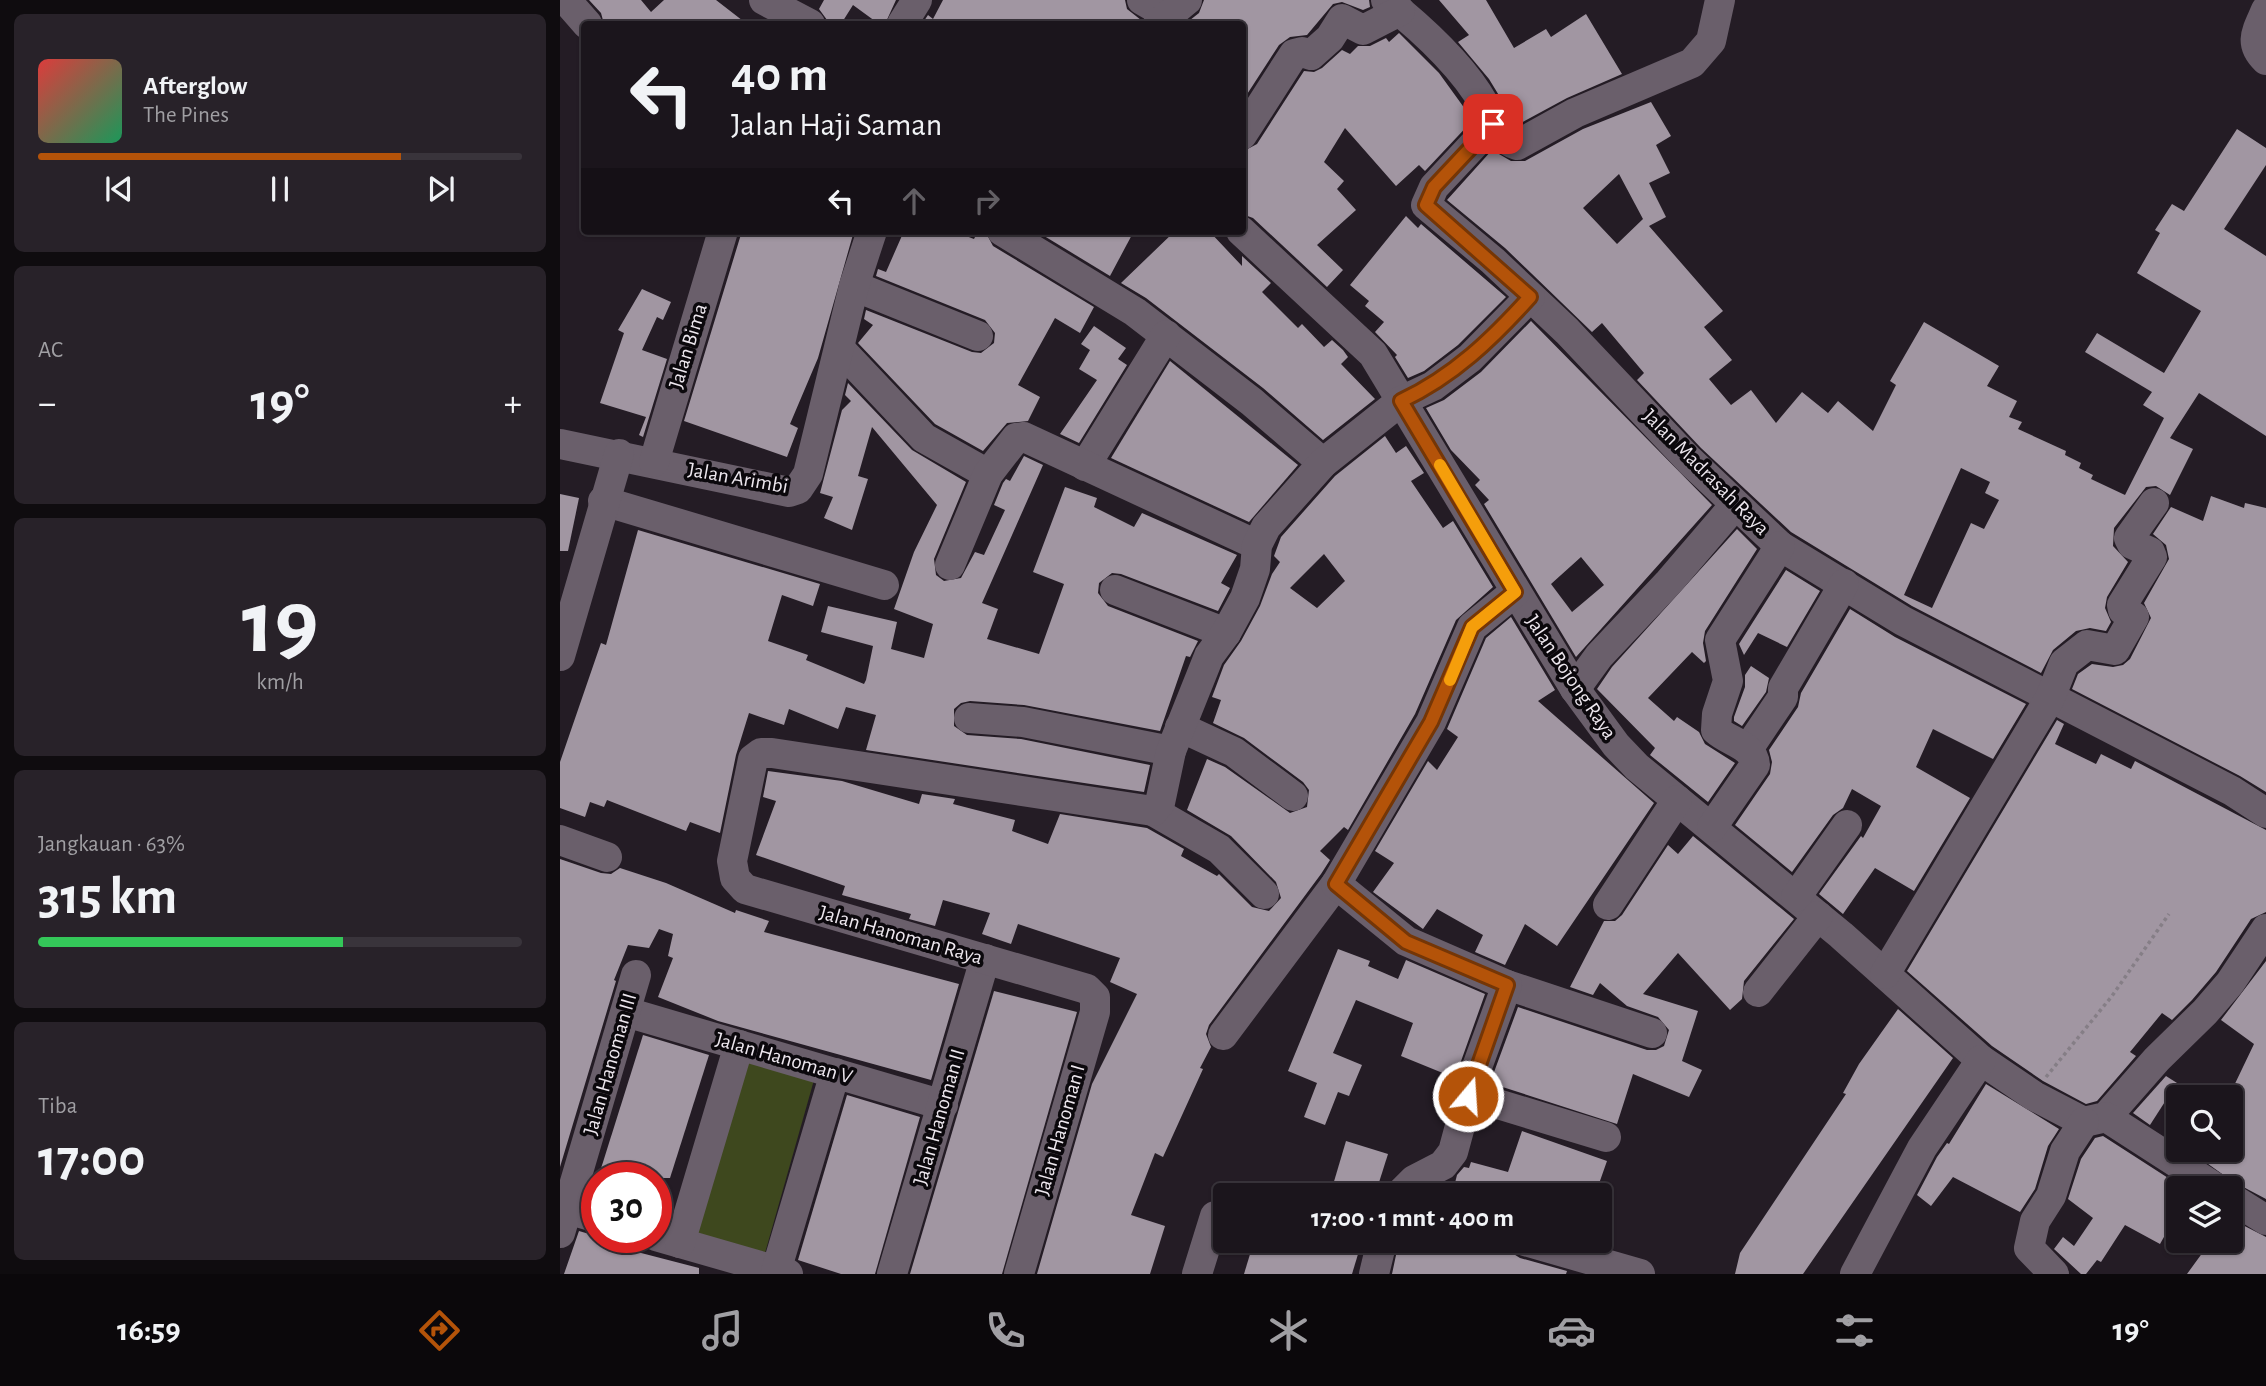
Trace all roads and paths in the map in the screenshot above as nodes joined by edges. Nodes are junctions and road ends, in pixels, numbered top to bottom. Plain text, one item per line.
1 (566, 0) edge
2 (764, 0) edge
3 (916, 0) edge
4 (1142, 0) edge
5 (1720, 0) edge
6 (1393, 5) edge
7 (2266, 10) edge
8 (1171, 13) edge
9 (584, 21) edge
10 (804, 21) edge
11 (904, 21) edge
12 (2266, 60) edge
13 (1493, 124) junction
14 (1246, 129) edge
15 (722, 235) edge
16 (871, 235) edge
17 (1012, 235) edge
18 (1245, 235) edge
19 (854, 286) junction
20 (1530, 297) junction
21 (1166, 335) junction
22 (978, 337) dead end
23 (840, 349) junction
24 (1401, 401) junction
25 (560, 444) edge
26 (619, 454) junction
27 (654, 462) junction
28 (1323, 463) junction
29 (1085, 466) junction
30 (988, 474) junction
31 (603, 501) junction
32 (2154, 503) dead end
33 (1735, 505) junction
34 (1257, 545) junction
35 (1780, 546) junction
36 (950, 565) dead end
37 (1844, 584) junction
38 (884, 585) dead end
39 (1115, 590) dead end
40 (1515, 592) junction
41 (1226, 633) junction
42 (562, 644) edge
43 (1575, 689) junction
44 (2050, 698) junction
45 (969, 718) dead end
46 (1176, 739) junction
47 (1748, 749) junction
48 (1293, 796) dead end
49 (1677, 800) junction
50 (1153, 811) junction
51 (2266, 813) edge
52 (1847, 825) dead end
53 (1712, 827) junction
54 (560, 840) edge
55 (607, 857) dead end
56 (1336, 884) junction
57 (1264, 894) dead end
58 (1608, 905) dead end
59 (1807, 907) junction
60 (2169, 914) dead end
61 (2266, 929) edge
62 (985, 960) junction
63 (1885, 974) junction
64 (636, 975) dead end
65 (1507, 985) junction
66 (1087, 989) joint
67 (1758, 992) dead end
68 (625, 1012) junction
69 (1652, 1033) dead end
70 (1223, 1034) dead end
71 (739, 1045) junction
72 (1981, 1060) junction
73 (835, 1073) junction
74 (1468, 1096) junction
75 (2034, 1096) junction
76 (943, 1105) junction
77 (2095, 1119) junction
78 (1606, 1138) dead end
79 (2195, 1176) edge
80 (1411, 1183) edge
81 (2243, 1203) edge
82 (2264, 1213) edge
83 (1213, 1219) edge
84 (564, 1221) edge
85 (672, 1228) edge
86 (672, 1240) edge
87 (1379, 1253) edge
88 (1567, 1253) edge
89 (782, 1272) edge
90 (892, 1274) edge
91 (1019, 1274) edge
92 (1197, 1274) edge
93 (1374, 1274) edge
94 (1640, 1274) edge
95 (1856, 1274) edge
96 (2054, 1274) edge

1 - 9 street
2 - 10 street
3 - 11 street
4 - 8 street
5 - 13 street
6 - 13 street
6 - 14 street
7 - 12 street
13 - 20 street, Jalan Madrasah Raya
15 - 27 street, Jalan Bima
16 - 19 street, Jalan Arimbi
17 - 21 street
18 - 24 street, Jalan Bojong Raya
19 - 22 street
19 - 23 street, Jalan Arimbi
20 - 24 street
20 - 33 street, Jalan Madrasah Raya
21 - 28 street
21 - 29 street
23 - 27 street, Jalan Arimbi
23 - 30 street
24 - 28 street
24 - 40 street, Jalan Bojong Raya
25 - 26 street, Jalan Arimbi
26 - 27 street, Jalan Arimbi
26 - 31 street
28 - 34 street
29 - 30 street
29 - 34 street
30 - 36 street
31 - 38 street
31 - 42 street
32 - 44 street
33 - 35 street, Jalan Madrasah Raya
33 - 43 street
34 - 41 street
35 - 37 street, Jalan Madrasah Raya
35 - 47 street
37 - 44 street, Jalan Madrasah Raya
37 - 47 street
39 - 41 street
40 - 43 street, Jalan Bojong Raya
40 - 56 street
41 - 46 street
43 - 49 street, Jalan Bojong Raya
44 - 51 street, Jalan Madrasah Raya
44 - 63 street
45 - 46 street
46 - 48 street
46 - 50 street
47 - 53 street
49 - 53 street, Jalan Bojong Raya
49 - 58 street
50 - 57 street
50 - 62 street, Jalan Hanoman Raya
52 - 59 street
53 - 59 street, Jalan Bojong Raya
54 - 55 street
56 - 65 street
56 - 70 street
59 - 63 street, Jalan Bojong Raya
59 - 67 street
60 - 75 path
61 - 77 street
62 - 66 street, Jalan Hanoman Raya
62 - 76 street, Jalan Hanoman II
63 - 72 street, Jalan Bojong Raya
64 - 68 street, Jalan Hanoman III
65 - 69 street
65 - 74 street
66 - 91 street, Jalan Hanoman I
68 - 71 street, Jalan Hanoman V
68 - 84 street, Jalan Hanoman III
71 - 73 street, Jalan Hanoman V
71 - 85 street
72 - 75 street, Jalan Bojong Raya
72 - 95 street
73 - 76 street, Jalan Hanoman V
73 - 89 street
74 - 78 street
74 - 80 street
75 - 77 street, Jalan Bojong Raya
76 - 90 street, Jalan Hanoman II
77 - 79 street, Jalan Bojong Raya
77 - 96 street
81 - 82 street
83 - 92 street
86 - 89 street
87 - 93 street
88 - 94 street

